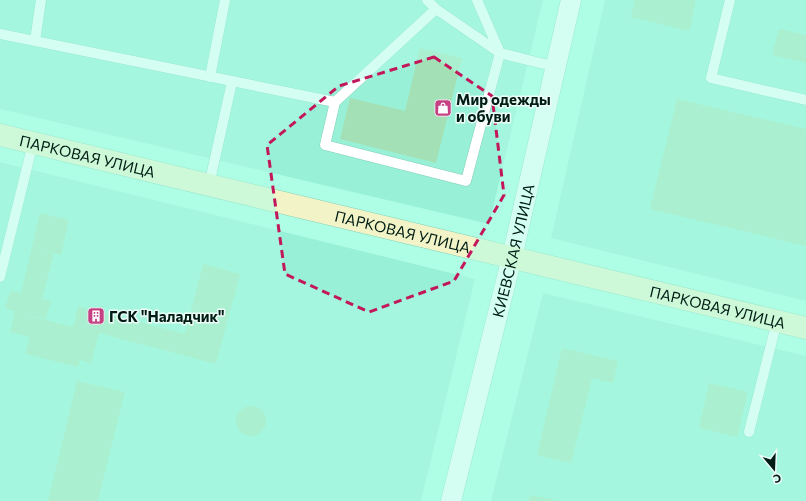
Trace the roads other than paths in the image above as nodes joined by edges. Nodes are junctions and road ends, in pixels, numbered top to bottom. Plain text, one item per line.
1 (41, 0) edge
2 (225, 0) edge
3 (427, 0) edge
4 (477, 0) edge
5 (571, 0) edge
6 (730, 0) edge
7 (436, 9) junction
8 (0, 34) edge
9 (35, 41) junction
10 (500, 53) junction
11 (556, 66) junction
12 (210, 77) junction
13 (232, 82) junction
14 (806, 100) edge
15 (335, 102) junction
16 (0, 135) edge
17 (33, 143) junction
18 (209, 185) junction
19 (512, 256) junction
20 (0, 277) edge
21 (777, 321) junction
22 (806, 328) edge
23 (749, 432) dead end
24 (451, 501) edge

1 - 9 lane
2 - 12 lane
3 - 7 lane
4 - 10 lane
5 - 11 street, КИЕВСКАЯ УЛИЦА
6 - 14 lane
7 - 10 lane
7 - 15 lane
8 - 9 lane
9 - 12 lane
10 - 11 lane
10 - 15 lane
11 - 19 street, КИЕВСКАЯ УЛИЦА
12 - 13 lane
13 - 15 lane
13 - 18 lane
16 - 17 main road, ПАРКОВАЯ УЛИЦА
17 - 18 main road, ПАРКОВАЯ УЛИЦА
17 - 20 lane
18 - 19 main road, ПАРКОВАЯ УЛИЦА
19 - 21 main road, ПАРКОВАЯ УЛИЦА
19 - 24 street, КИЕВСКАЯ УЛИЦА
21 - 22 main road, ПАРКОВАЯ УЛИЦА
21 - 23 lane

